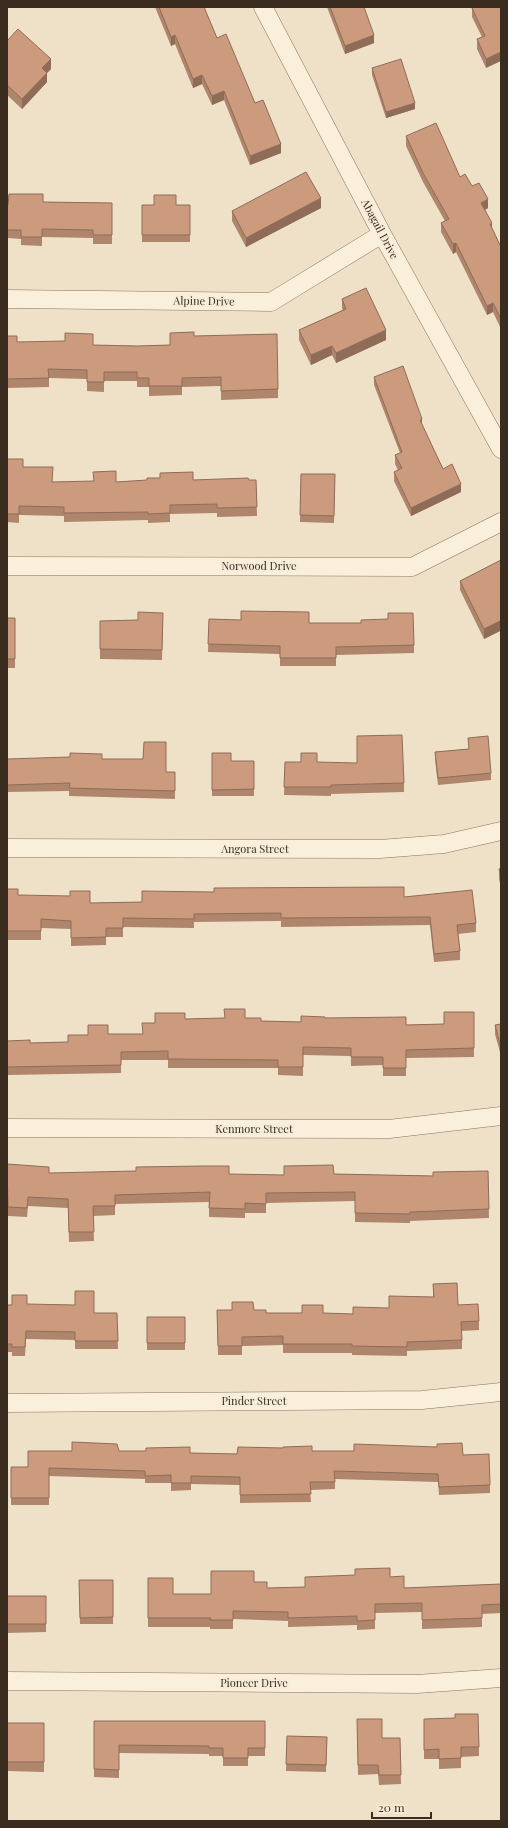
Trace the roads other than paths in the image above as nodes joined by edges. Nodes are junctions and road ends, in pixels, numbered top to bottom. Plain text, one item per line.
1 (263, 7) edge
2 (382, 234) junction
3 (7, 299) edge
4 (501, 449) edge
5 (501, 522) edge
6 (7, 566) edge
7 (501, 830) edge
8 (7, 848) edge
9 (501, 1116) edge
10 (7, 1128) edge
11 (501, 1392) edge
12 (7, 1403) edge
13 (501, 1678) edge
14 (7, 1681) edge

1 - 2 street, Abagail Drive
2 - 3 street, Alpine Drive
2 - 4 street, Abagail Drive
5 - 6 street, Norwood Drive
7 - 8 street, Angora Street
9 - 10 street, Kenmore Street
11 - 12 street, Pinder Street
13 - 14 street, Pioneer Drive

